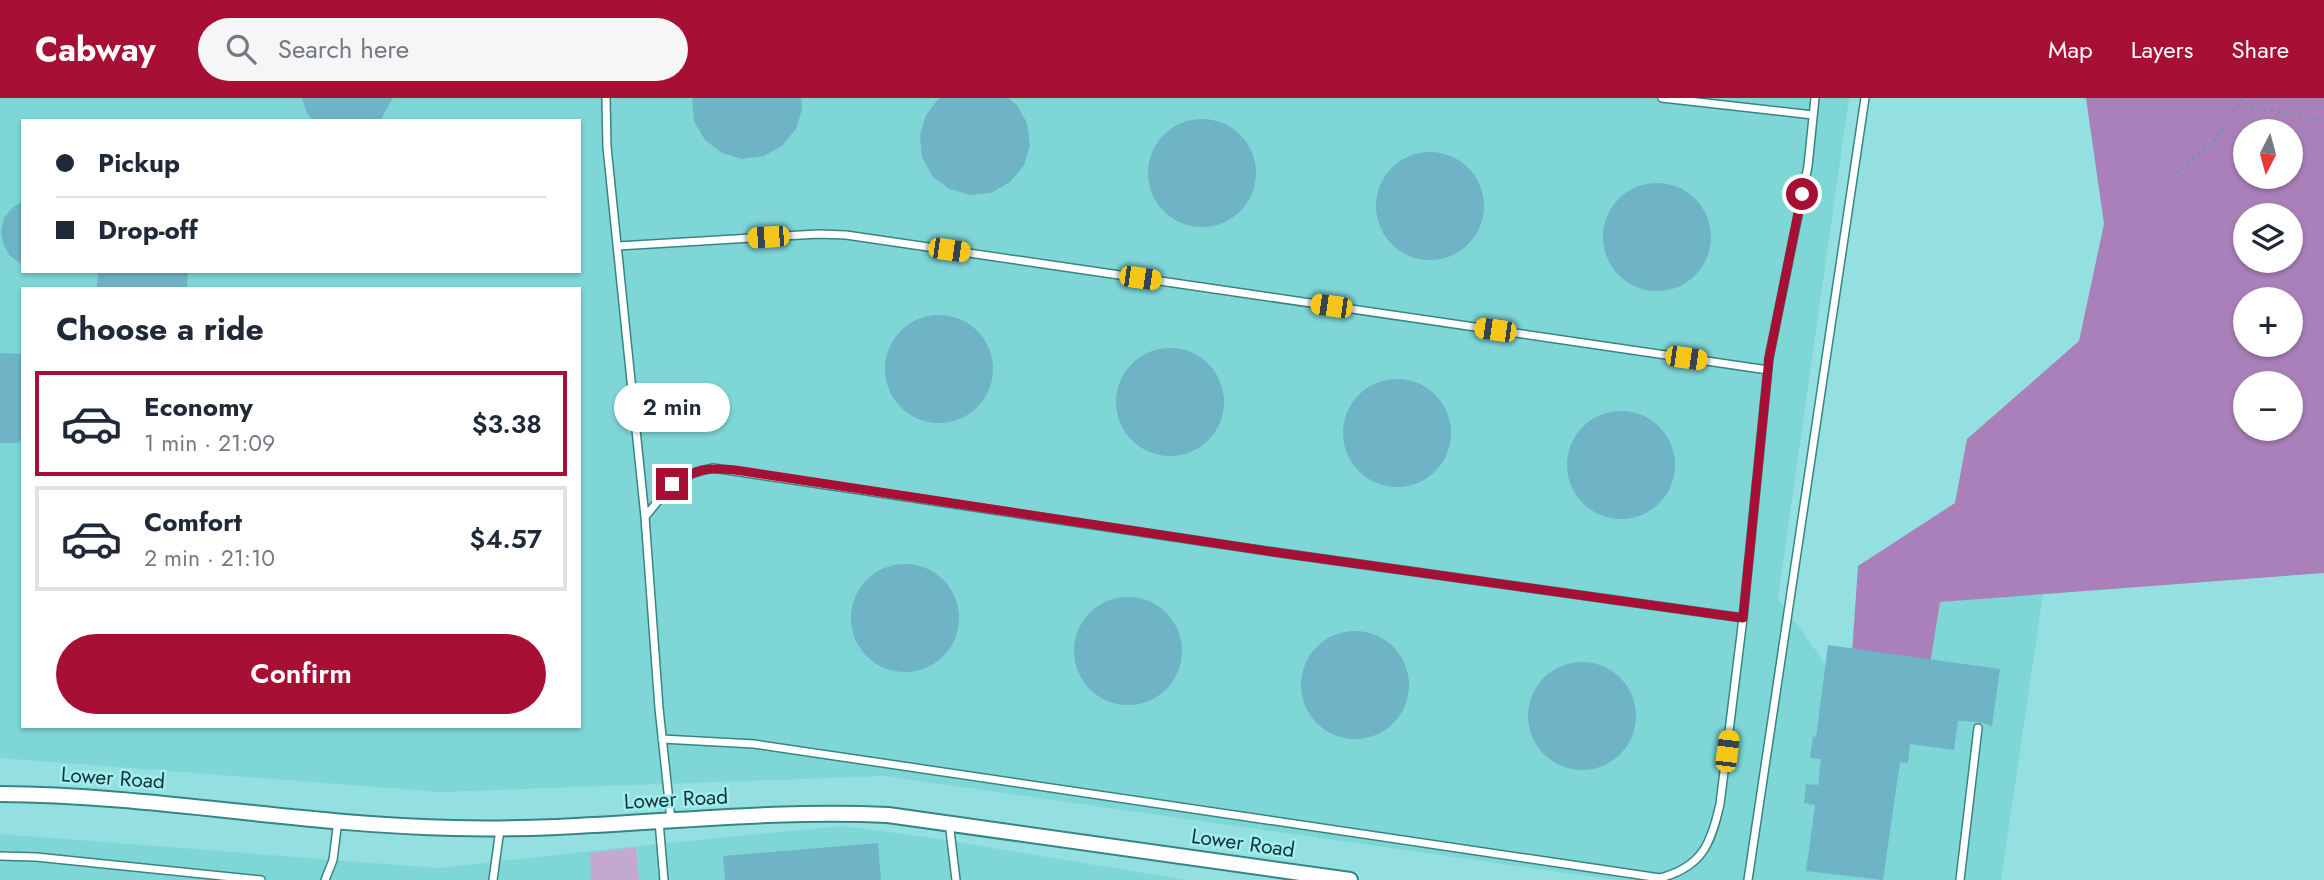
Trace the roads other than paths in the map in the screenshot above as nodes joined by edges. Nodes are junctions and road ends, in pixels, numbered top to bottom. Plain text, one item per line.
1 (606, 98) edge
2 (1662, 98) edge
3 (1815, 98) edge
4 (1865, 98) edge
5 (1813, 115) junction
6 (618, 246) junction
7 (1768, 370) junction
8 (645, 517) junction
9 (1743, 618) junction
10 (1978, 728) dead end
11 (662, 738) junction
12 (0, 794) edge
13 (338, 820) junction
14 (665, 820) junction
15 (948, 821) junction
16 (500, 829) junction
17 (0, 856) edge
18 (261, 880) edge
19 (325, 880) edge
20 (493, 880) edge
21 (664, 880) edge
22 (956, 880) edge
23 (1350, 880) edge
24 (1748, 880) edge
25 (1959, 880) edge

1 - 6 lane
2 - 5 lane
3 - 5 lane
4 - 24 lane
5 - 7 lane
6 - 7 lane
6 - 8 lane
7 - 9 lane
8 - 9 lane
8 - 11 lane
9 - 11 lane
10 - 25 lane
11 - 14 lane
12 - 13 street, Lower Road
13 - 16 street, Lower Road
13 - 19 lane
14 - 15 street, Lower Road
14 - 16 street, Lower Road
14 - 21 lane
15 - 22 lane
15 - 23 street, Lower Road
16 - 20 lane
17 - 18 lane

